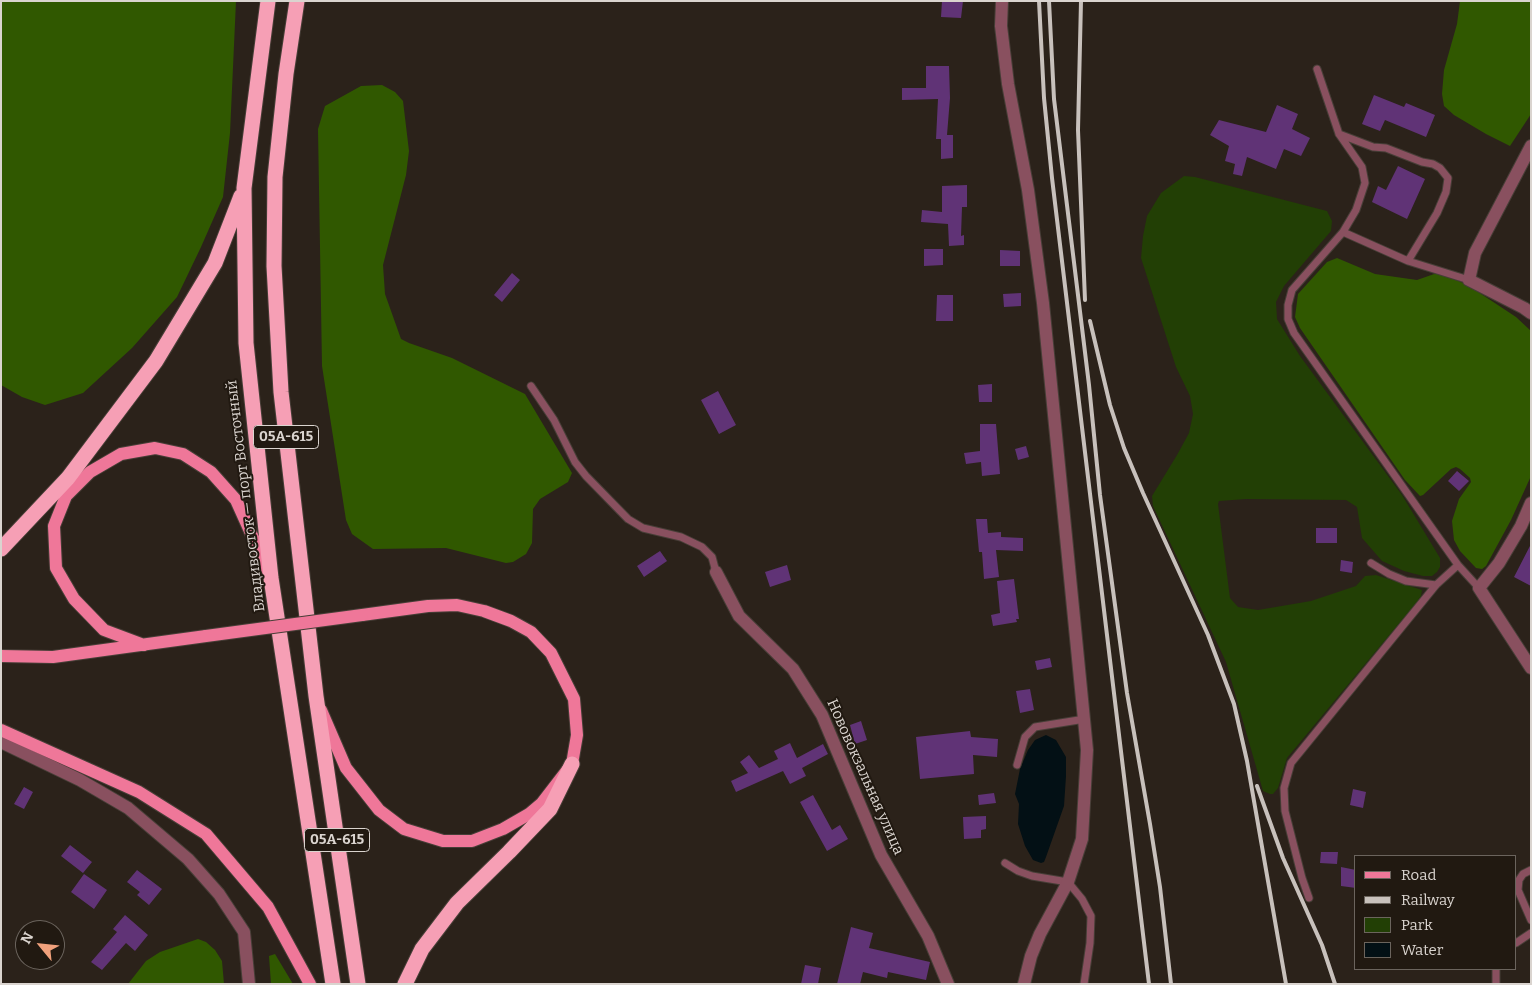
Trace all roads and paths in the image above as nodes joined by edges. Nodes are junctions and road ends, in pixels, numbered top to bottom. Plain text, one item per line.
1 (268, 1) edge
2 (297, 1) edge
3 (1002, 1) edge
4 (1317, 69) dead end
5 (1339, 134) junction
6 (1531, 146) edge
7 (244, 188) junction
8 (1343, 232) junction
9 (1408, 261) junction
10 (1469, 280) junction
11 (1531, 313) edge
12 (531, 386) dead end
13 (1531, 503) edge
14 (1, 549) edge
15 (1371, 563) dead end
16 (1458, 564) junction
17 (716, 572) joint
18 (271, 578) junction
19 (1436, 585) junction
20 (1479, 588) junction
21 (144, 645) junction
22 (1, 656) edge
23 (1531, 668) edge
24 (316, 696) junction
25 (1085, 719) junction
26 (1, 730) edge
27 (1, 742) edge
28 (572, 764) junction
29 (1016, 765) dead end
30 (1006, 863) dead end
31 (1531, 870) edge
32 (1068, 882) junction
33 (1309, 898) dead end
34 (1531, 920) edge
35 (1531, 933) edge
36 (1517, 942) edge
37 (1496, 970) edge
38 (249, 984) edge
39 (310, 984) edge
40 (333, 984) edge
41 (358, 984) edge
42 (405, 984) edge
43 (948, 984) edge
44 (1024, 984) edge
45 (1084, 984) edge
46 (1496, 984) edge

1 - 7 highway, Владивосток — порт Восточный / 05А-615
2 - 24 highway, 05А-615
3 - 25 street
4 - 5 lane
5 - 8 lane
5 - 9 lane
6 - 10 street
7 - 14 highway
7 - 18 highway, Владивосток — порт Восточный / 05А-615
8 - 9 lane
8 - 16 lane
9 - 10 lane
10 - 11 street
12 - 17 lane
13 - 20 street
15 - 19 lane
16 - 19 lane
16 - 20 lane
17 - 43 street, Нововокзальная улица
18 - 21 main road
18 - 40 highway, Владивосток — порт Восточный / 05А-615
19 - 33 lane
20 - 23 street
21 - 22 main road
21 - 28 main road, bridge
24 - 28 main road
24 - 41 highway, 05А-615
25 - 29 lane
25 - 32 street
26 - 39 main road
27 - 38 street
28 - 42 highway
30 - 32 lane
31 - 34 lane
32 - 44 street
32 - 45 lane
35 - 36 lane
37 - 46 lane

